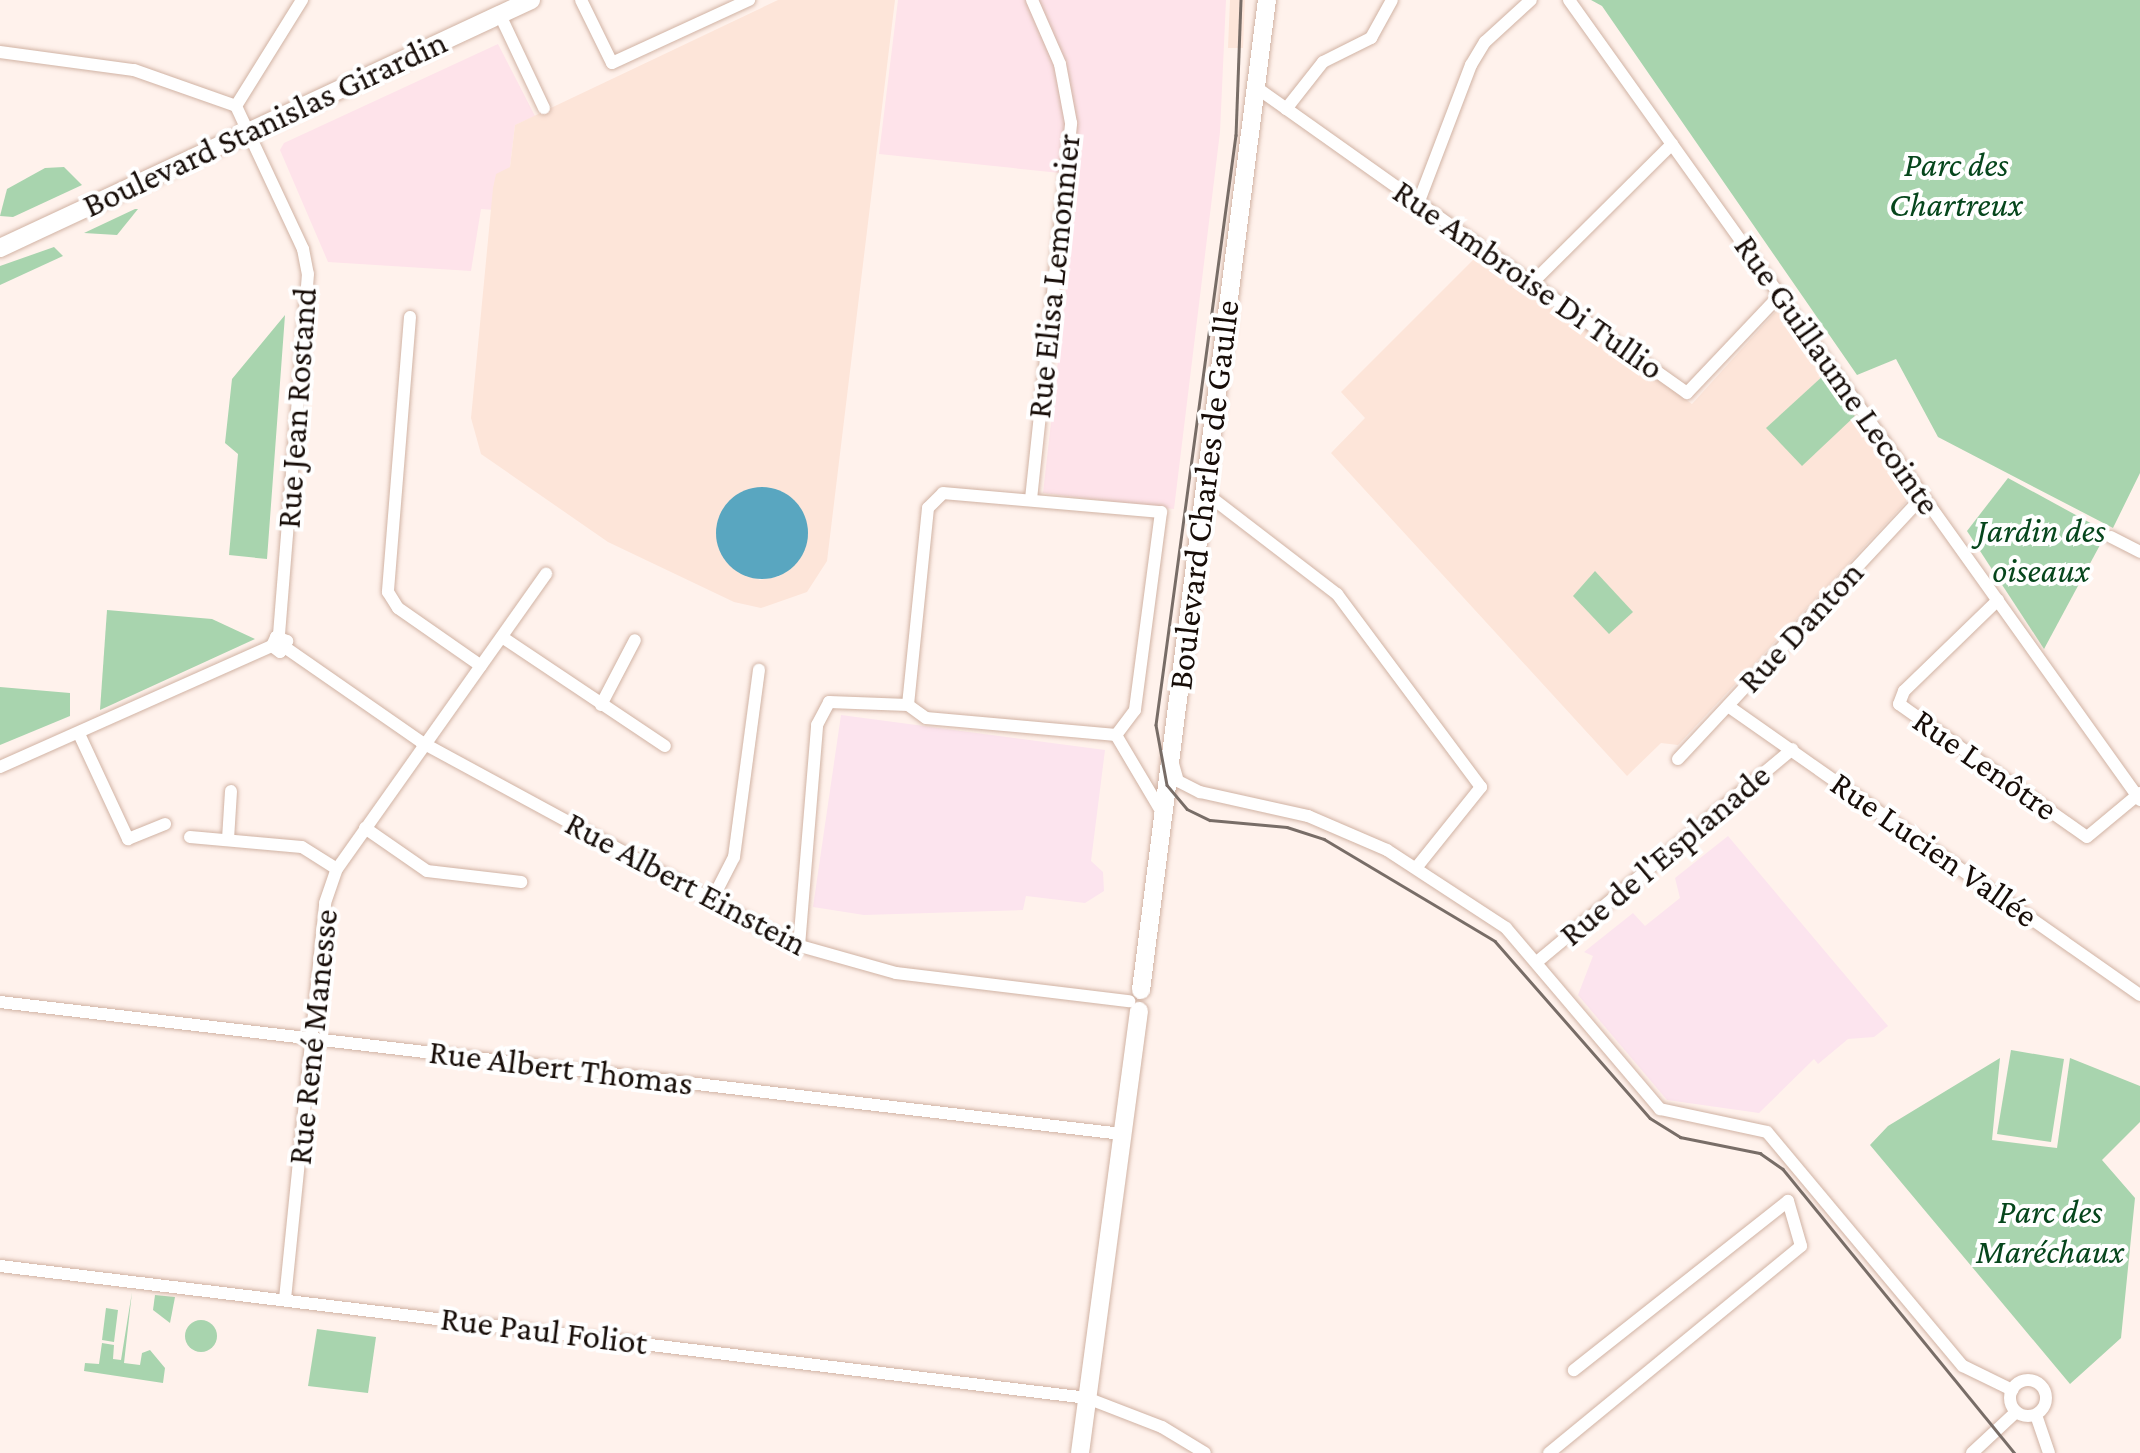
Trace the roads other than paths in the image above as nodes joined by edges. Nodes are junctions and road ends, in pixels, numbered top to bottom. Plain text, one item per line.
1 (302, 0) edge
2 (530, 0) edge
3 (581, 0) edge
4 (749, 0) edge
5 (1032, 0) edge
6 (1267, 0) edge
7 (1392, 0) edge
8 (1531, 0) edge
9 (1569, 0) edge
10 (500, 14) junction
11 (0, 52) edge
12 (1256, 88) junction
13 (236, 106) junction
14 (544, 108) dead end
15 (1286, 108) junction
16 (248, 132) junction
17 (1672, 144) junction
18 (1418, 201) junction
19 (0, 248) edge
20 (1534, 282) junction
21 (1780, 295) junction
22 (410, 318) dead end
23 (1204, 492) junction
24 (1923, 496) junction
25 (1030, 499) junction
26 (2110, 537) dead end
27 (2140, 552) edge
28 (546, 574) dead end
29 (1998, 600) junction
30 (502, 637) junction
31 (636, 640) dead end
32 (279, 643) junction
33 (481, 666) junction
34 (759, 670) dead end
35 (908, 704) junction
36 (601, 705) junction
37 (1728, 706) junction
38 (80, 736) junction
39 (1116, 736) junction
40 (426, 744) junction
41 (665, 746) dead end
42 (1792, 750) junction
43 (1170, 753) junction
44 (1678, 760) dead end
45 (0, 767) edge
46 (231, 791) dead end
47 (2139, 796) edge
48 (1163, 814) junction
49 (165, 824) dead end
50 (365, 828) junction
51 (190, 837) dead end
52 (228, 839) junction
53 (1417, 867) junction
54 (337, 869) junction
55 (521, 882) dead end
56 (712, 900) junction
57 (799, 946) junction
58 (1538, 961) junction
59 (2140, 995) edge
60 (1136, 1001) junction
61 (0, 1002) edge
62 (312, 1039) junction
63 (1122, 1134) junction
64 (0, 1266) edge
65 (285, 1299) junction
66 (1574, 1370) dead end
67 (2012, 1390) junction
68 (1088, 1398) junction
69 (2016, 1412) junction
70 (2036, 1414) junction
71 (1981, 1450) edge
72 (1080, 1453) edge
73 (1205, 1453) edge
74 (1549, 1453) edge
75 (2049, 1453) edge

1 - 13 street
2 - 10 street, Boulevard Stanislas Girardin
3 - 4 street
5 - 25 street, Rue Elisa Lemonnier
6 - 12 street, Boulevard Charles de Gaulle
7 - 15 street
8 - 18 street
9 - 17 street, Rue Guillaume Lecointe
10 - 14 street
10 - 16 street, Boulevard Stanislas Girardin
11 - 13 street
12 - 15 street, Rue Ambroise Di Tullio
12 - 23 street, Boulevard Charles de Gaulle
13 - 16 street, Rue Jean Rostand
15 - 18 street, Rue Ambroise Di Tullio
16 - 19 street, Boulevard Stanislas Girardin
16 - 32 street, Rue Jean Rostand
17 - 20 street
17 - 21 street, Rue Guillaume Lecointe
18 - 20 street, Rue Ambroise Di Tullio
20 - 21 street, Rue Ambroise Di Tullio
21 - 24 street, Rue Guillaume Lecointe
22 - 33 street
23 - 43 street, Boulevard Charles de Gaulle
23 - 53 street
24 - 29 street, Rue Guillaume Lecointe
24 - 37 street, Rue Danton
25 - 35 street
25 - 39 street
26 - 27 street
28 - 30 street, Rue René Manesse
29 - 47 street, Rue Guillaume Lecointe
29 - 47 street, Rue Lenôtre
30 - 33 street, Rue René Manesse
30 - 36 street
31 - 36 street
32 - 38 street
32 - 40 street, Rue Albert Einstein
33 - 40 street, Rue René Manesse
34 - 56 street
35 - 39 street
35 - 57 street
36 - 41 street
37 - 42 street, Rue Lucien Vallée
37 - 44 street, Rue Danton
38 - 45 street
38 - 49 street
39 - 48 street
40 - 50 street, Rue René Manesse
40 - 56 street, Rue Albert Einstein
42 - 58 street, Rue de l'Esplanade
42 - 59 street, Rue Lucien Vallée
43 - 48 street, Boulevard Charles de Gaulle
43 - 53 street
46 - 52 street
48 - 60 street, Boulevard Charles de Gaulle
50 - 54 street, Rue René Manesse
50 - 55 street
51 - 52 street
52 - 54 street
53 - 58 street
54 - 62 street, Rue René Manesse
56 - 57 street, Rue Albert Einstein
57 - 60 street, Rue Albert Einstein
58 - 67 street
60 - 63 street, Boulevard Charles de Gaulle
61 - 62 street, Rue Albert Thomas
62 - 63 street, Rue Albert Thomas
62 - 65 street, Rue René Manesse
63 - 68 street, Boulevard Charles de Gaulle
64 - 65 street, Rue Paul Foliot
65 - 68 street, Rue Paul Foliot
66 - 74 street
67 - 69 street
67 - 70 street
68 - 72 street, Boulevard Charles de Gaulle
68 - 73 street, Rue Paul Foliot
69 - 70 street
69 - 71 street
70 - 75 street

